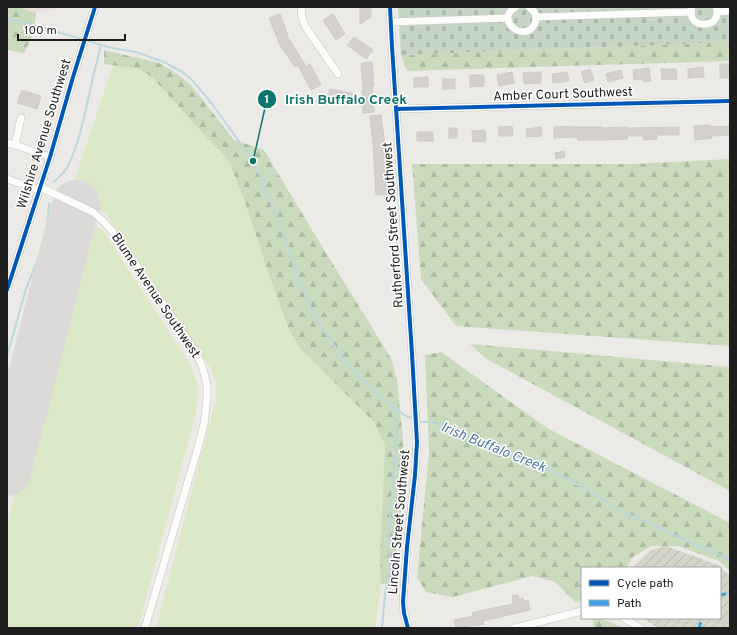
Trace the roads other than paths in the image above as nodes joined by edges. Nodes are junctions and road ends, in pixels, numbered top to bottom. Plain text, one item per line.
1 (302, 7) edge
2 (390, 7) edge
3 (516, 7) edge
4 (529, 7) edge
5 (94, 8) edge
6 (717, 9) edge
7 (692, 10) edge
8 (730, 11) edge
9 (536, 17) junction
10 (508, 18) junction
11 (391, 22) junction
12 (338, 74) dead end
13 (730, 101) edge
14 (396, 109) junction
15 (21, 118) dead end
16 (7, 143) edge
17 (15, 145) junction
18 (50, 157) junction
19 (7, 179) edge
20 (40, 189) junction
21 (9, 277) edge
22 (7, 290) edge
23 (416, 442) joint
24 (581, 611) edge
25 (626, 619) edge
26 (146, 628) edge
27 (408, 628) edge
28 (515, 628) edge
29 (640, 628) edge

1 - 12 street
2 - 11 street, Rutherford Street Southwest
3 - 10 street
4 - 9 street
5 - 18 street, Wilshire Avenue Southwest
6 - 7 street
6 - 8 street
7 - 9 street
9 - 10 street
10 - 11 street
11 - 14 street, Rutherford Street Southwest
13 - 14 street, Amber Court Southwest
14 - 23 street, Rutherford Street Southwest
15 - 17 street
16 - 17 street
17 - 18 street
18 - 20 street, Wilshire Avenue Southwest
19 - 20 street, Blume Avenue Southwest
20 - 21 street, Wilshire Avenue Southwest
20 - 26 street, Blume Avenue Southwest
21 - 22 street, Wilshire Avenue Southwest
23 - 27 street, Lincoln Street Southwest
24 - 28 street
25 - 29 street

